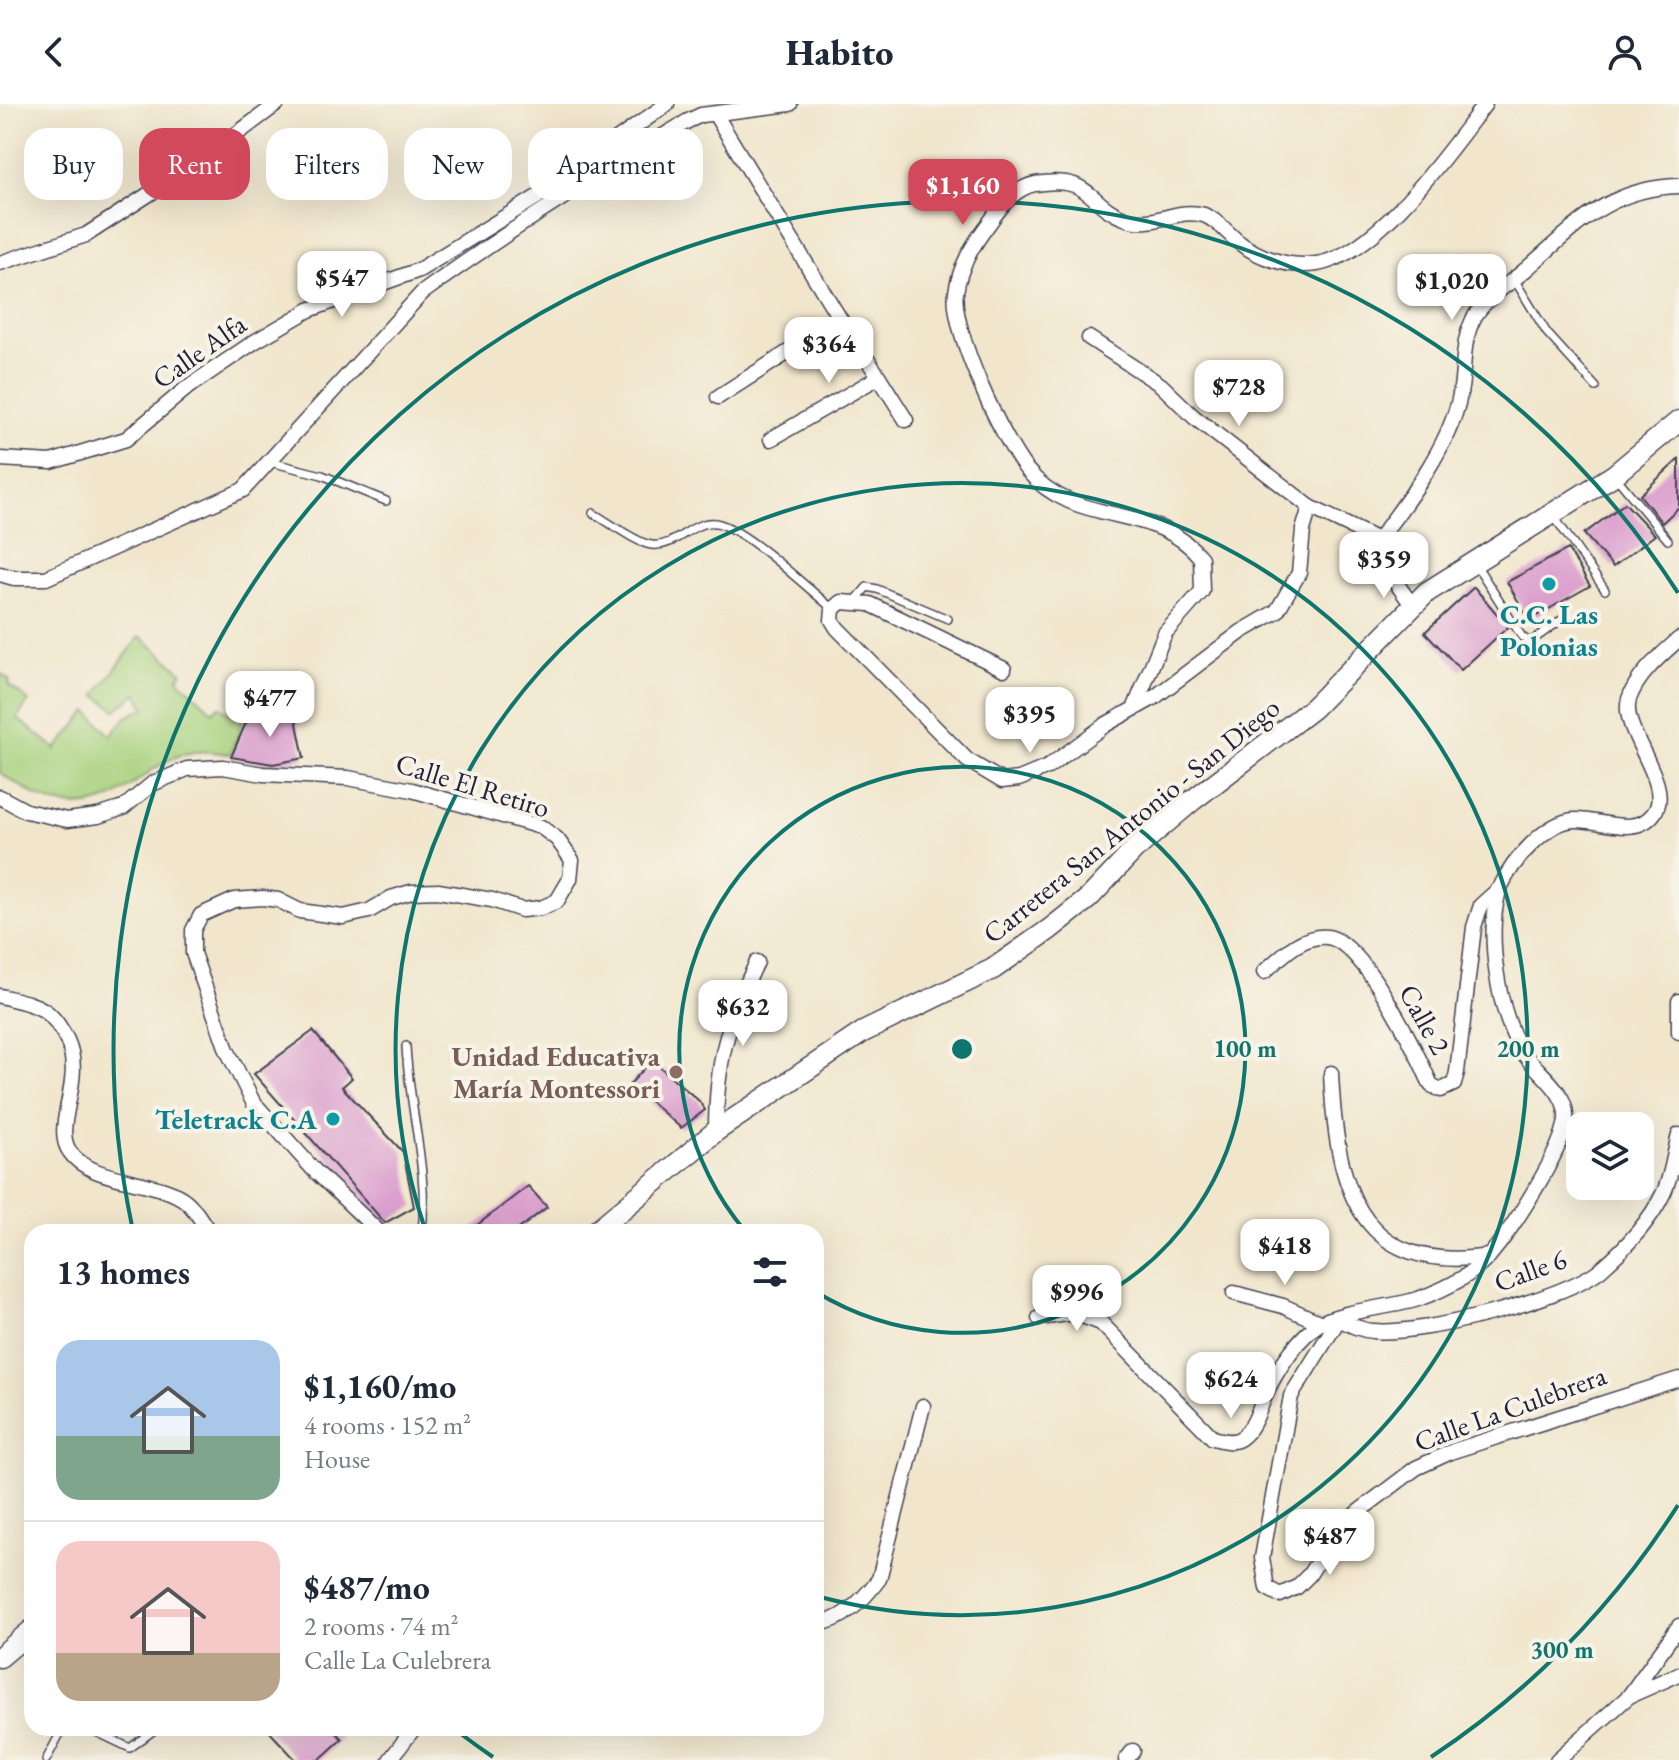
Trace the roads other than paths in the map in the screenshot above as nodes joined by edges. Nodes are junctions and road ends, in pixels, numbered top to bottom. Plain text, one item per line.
1 (277, 104) edge
2 (667, 104) edge
3 (790, 104) edge
4 (1485, 104) edge
5 (715, 114) junction
6 (1679, 186) edge
7 (0, 263) edge
8 (1514, 279) junction
9 (840, 319) junction
10 (1089, 338) dead end
11 (879, 377) junction
12 (1596, 387) dead end
13 (718, 397) dead end
14 (906, 420) dead end
15 (1679, 421) edge
16 (771, 439) dead end
17 (0, 459) edge
18 (268, 461) junction
19 (1614, 475) junction
20 (386, 501) dead end
21 (1310, 507) junction
22 (593, 513) dead end
23 (1551, 513) junction
24 (1378, 540) junction
25 (1668, 540) dead end
26 (1474, 561) junction
27 (0, 574) edge
28 (1605, 590) dead end
29 (854, 602) junction
30 (1412, 605) junction
31 (833, 609) junction
32 (1564, 618) dead end
33 (948, 619) dead end
34 (1679, 639) edge
35 (1004, 669) dead end
36 (1135, 707) junction
37 (0, 797) edge
38 (1500, 888) junction
39 (757, 962) dead end
40 (1264, 972) dead end
41 (0, 996) edge
42 (1679, 1001) edge
43 (1679, 1032) edge
44 (406, 1046) dead end
45 (1331, 1073) dead end
46 (716, 1131) junction
47 (1679, 1135) edge
48 (203, 1224) edge
49 (371, 1224) edge
50 (422, 1224) edge
51 (605, 1224) edge
52 (1490, 1256) junction
53 (1234, 1293) dead end
54 (1039, 1318) dead end
55 (1339, 1319) junction
56 (1321, 1323) junction
57 (1679, 1379) edge
58 (923, 1406) dead end
59 (824, 1621) edge
60 (1679, 1626) edge
61 (24, 1637) edge
62 (0, 1657) edge
63 (1679, 1674) edge
64 (1629, 1696) junction
65 (59, 1736) edge
66 (105, 1736) edge
67 (146, 1736) edge
68 (408, 1736) edge
69 (46, 1760) edge
70 (390, 1760) edge
71 (1557, 1760) edge

1 - 7 street
2 - 17 street, Calle Alfa
3 - 5 street
4 - 36 street
5 - 9 street
5 - 18 street
6 - 8 street
8 - 12 lane
8 - 24 street
9 - 11 street
9 - 13 street
10 - 21 street
11 - 14 street
11 - 16 street
15 - 19 street, Carretera San Antonio - San Diego
18 - 20 lane
18 - 27 street
19 - 23 street, Carretera San Antonio - San Diego
19 - 25 lane
21 - 24 street
21 - 36 street
22 - 31 lane
23 - 26 street, Carretera San Antonio - San Diego
23 - 28 lane
24 - 30 street
26 - 30 street, Carretera San Antonio - San Diego
26 - 32 lane
29 - 31 street
29 - 33 lane
29 - 35 street
30 - 46 street, Carretera San Antonio - San Diego
31 - 36 street
34 - 38 street
37 - 49 street, Calle El Retiro
38 - 40 street, Calle 2
38 - 52 street
39 - 46 street
41 - 48 street
42 - 43 street
44 - 50 lane
45 - 52 street
46 - 51 street, Carretera San Antonio - San Diego
47 - 55 street, Calle 6
52 - 55 street
53 - 56 street
54 - 56 street
55 - 56 street, Calle 6
55 - 57 street, Calle La Culebrera
58 - 59 street
60 - 64 street
61 - 62 street
63 - 64 street
64 - 71 street
65 - 69 lane
66 - 67 lane
68 - 70 street

